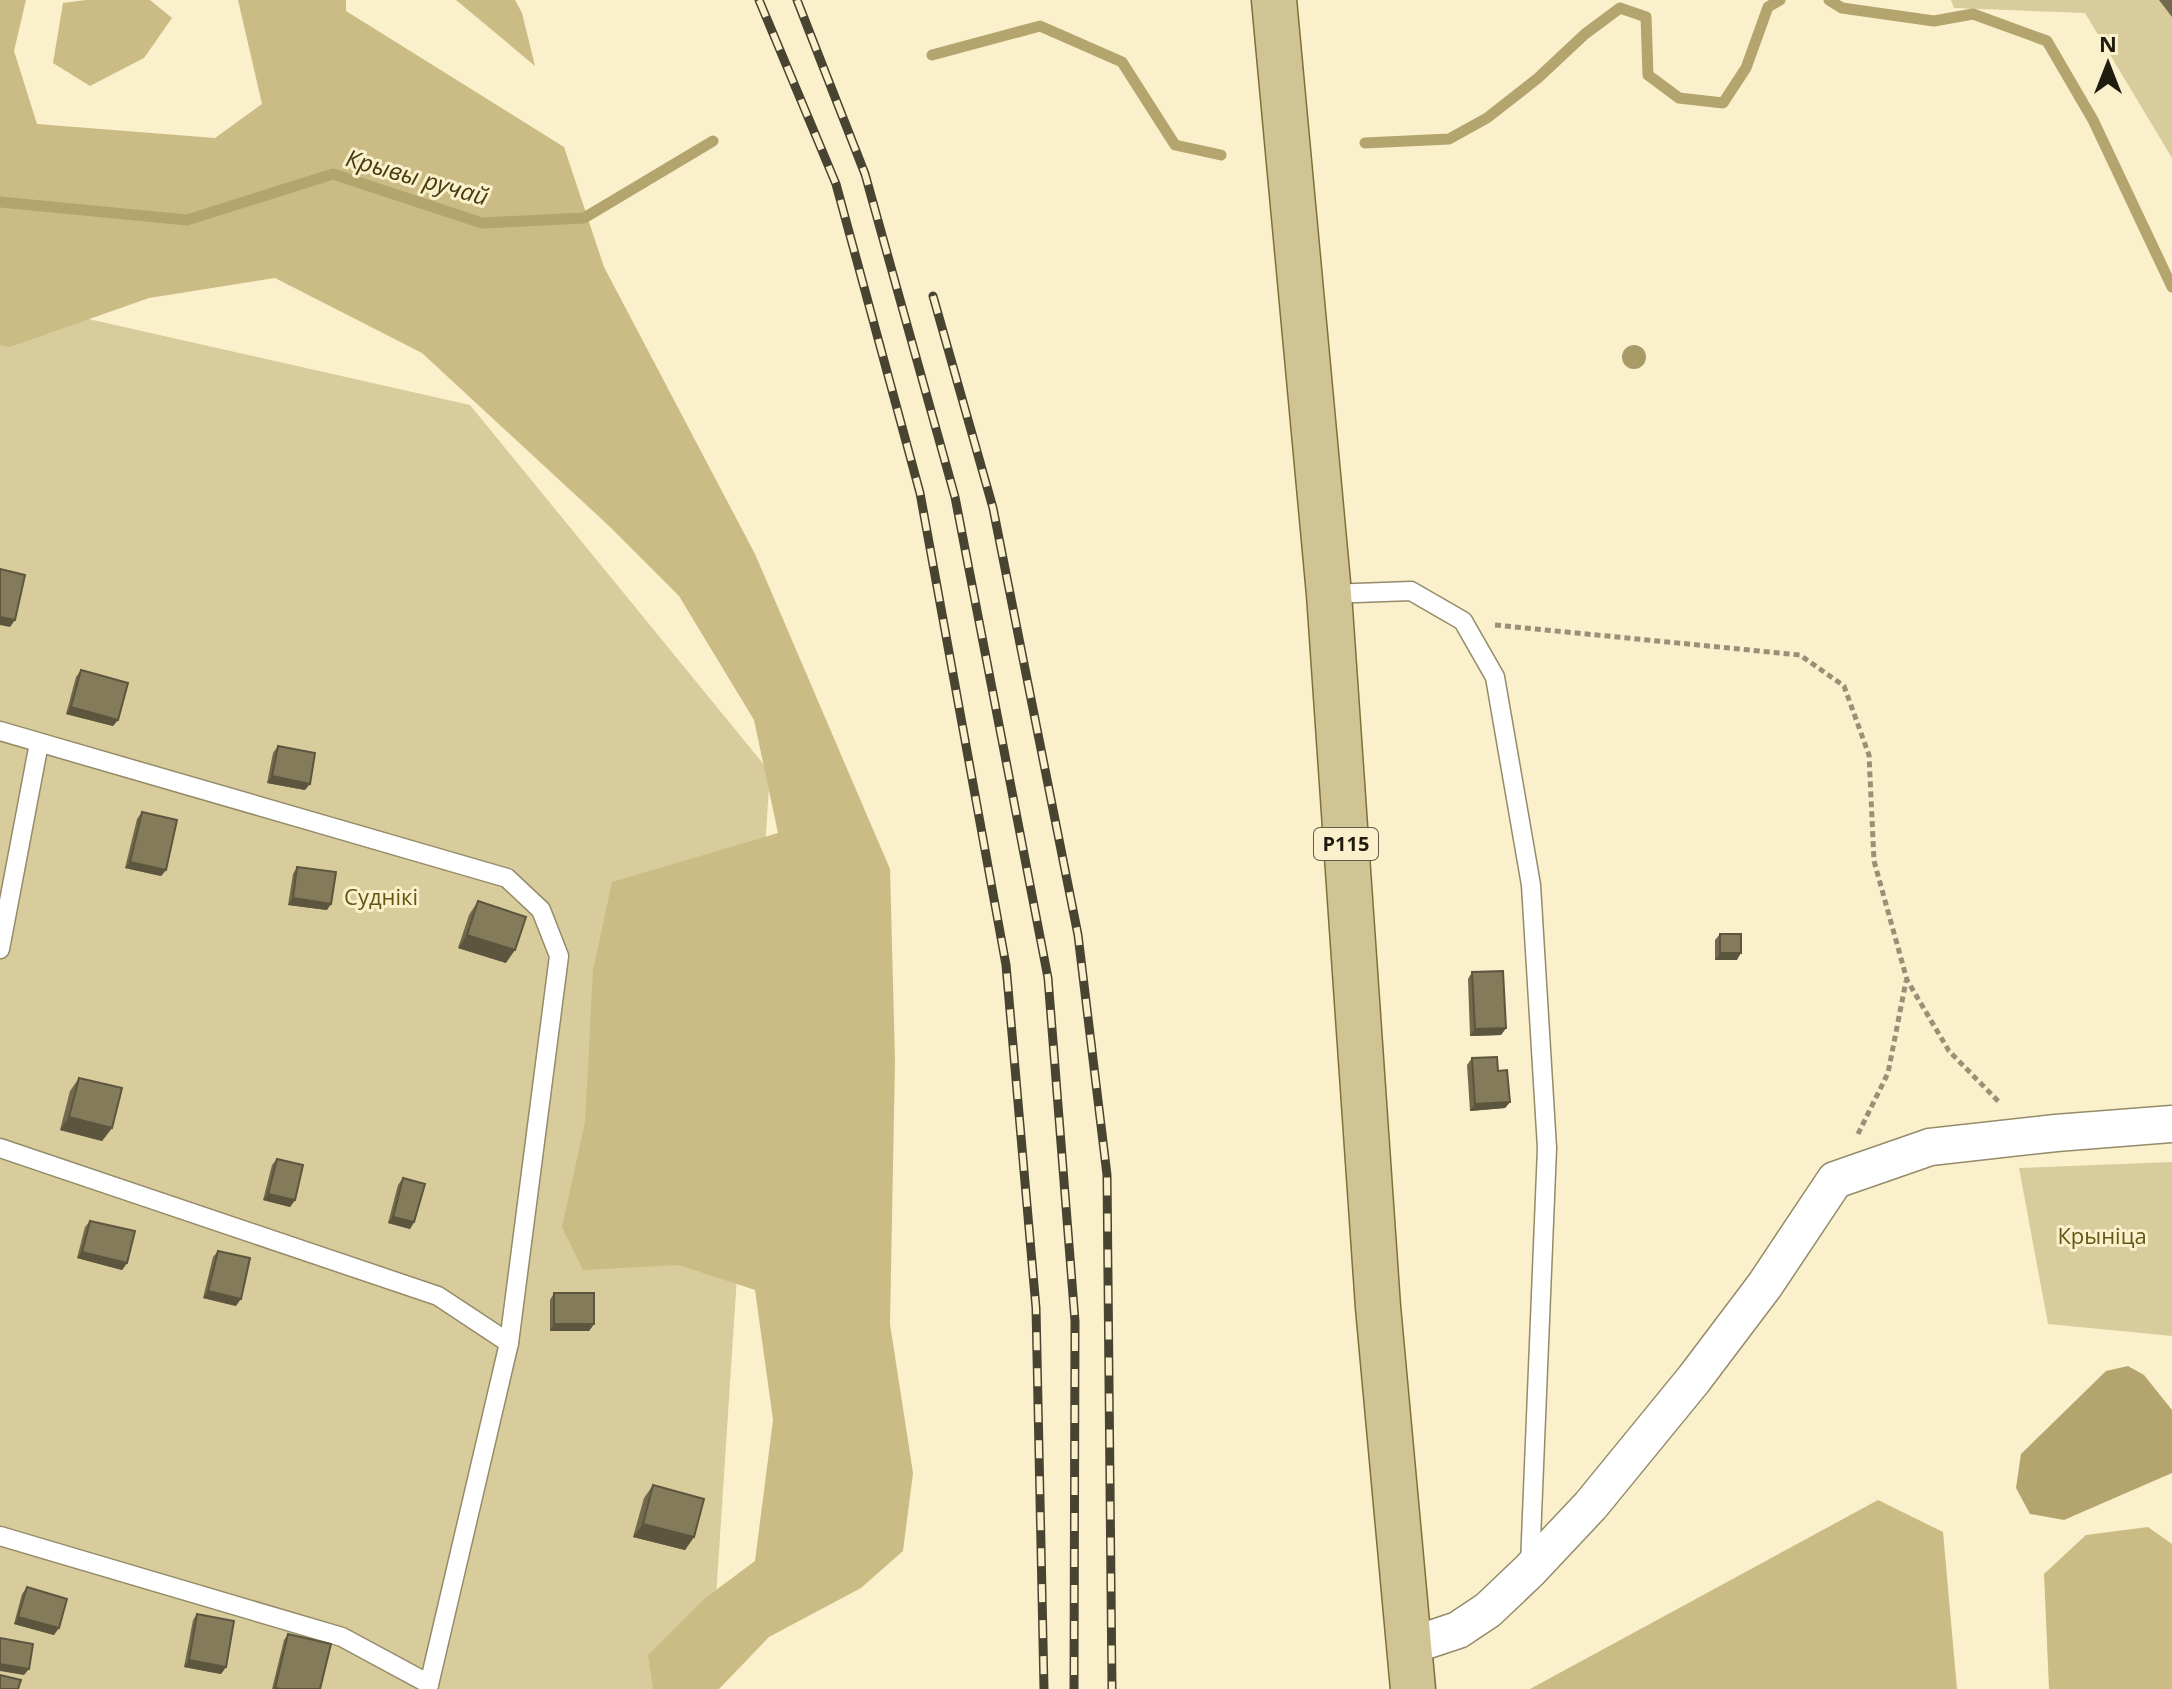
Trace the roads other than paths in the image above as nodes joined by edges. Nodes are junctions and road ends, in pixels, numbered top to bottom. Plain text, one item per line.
1 (1274, 0) edge
2 (1329, 594) junction
3 (0, 731) edge
4 (39, 743) junction
5 (0, 949) edge
6 (2172, 1124) edge
7 (0, 1148) edge
8 (509, 1343) junction
9 (0, 1536) edge
10 (1530, 1570) junction
11 (1410, 1646) junction
12 (429, 1687) edge
13 (1413, 1689) edge

1 - 2 main road, Р115
2 - 10 lane
2 - 11 main road, Р115
3 - 4 lane
4 - 5 lane
4 - 8 lane
6 - 10 street
7 - 8 lane
8 - 12 lane
9 - 12 lane
10 - 11 street
11 - 13 main road, Р115

